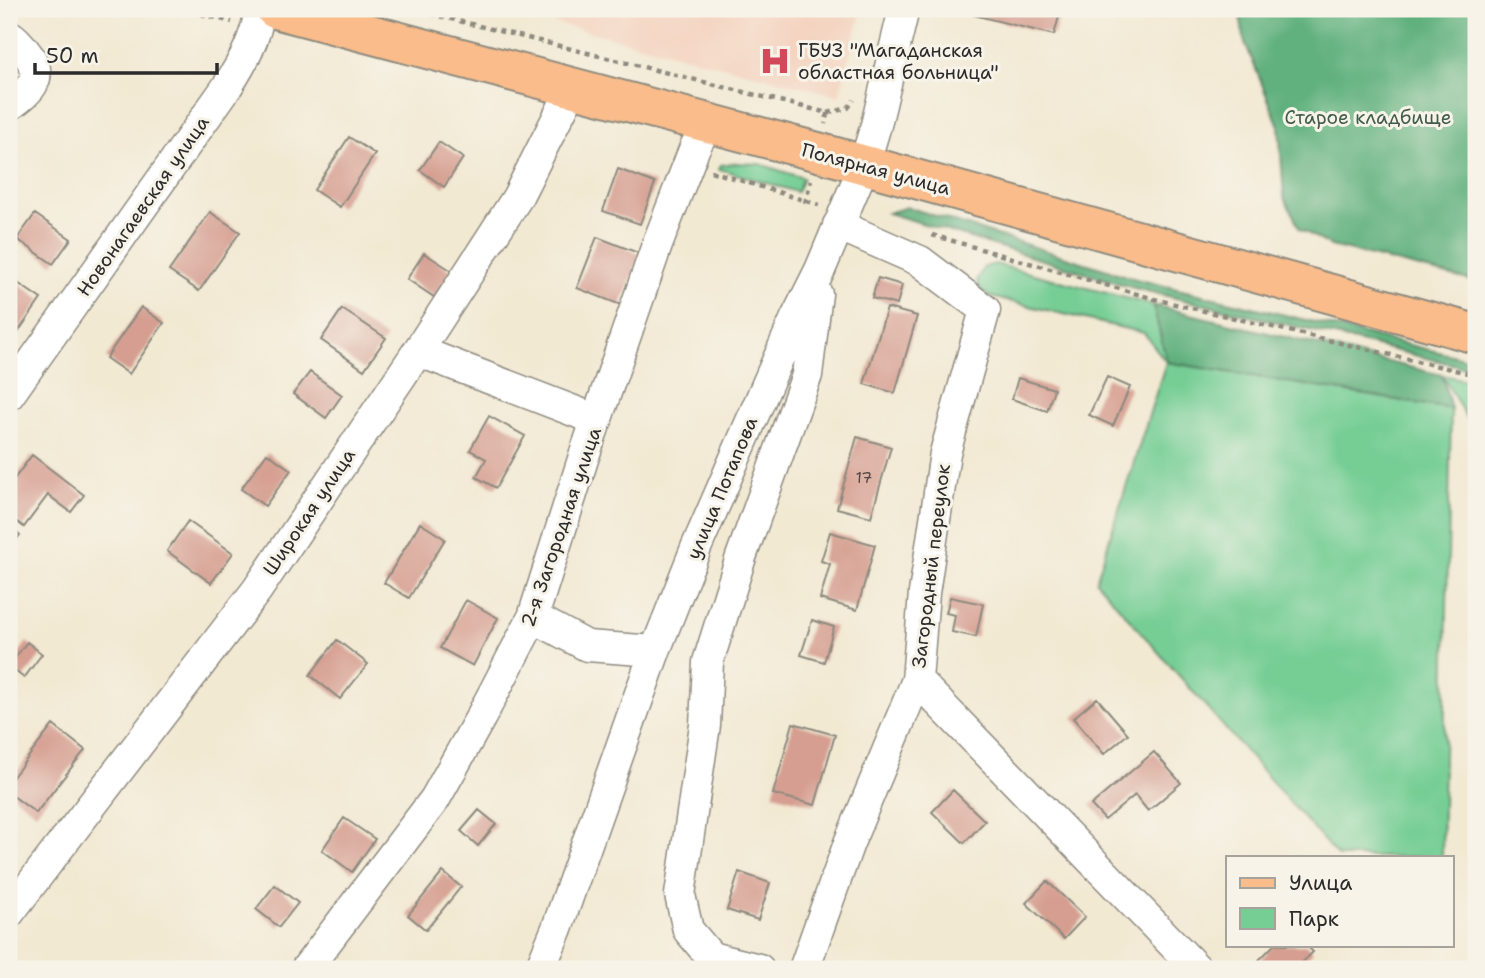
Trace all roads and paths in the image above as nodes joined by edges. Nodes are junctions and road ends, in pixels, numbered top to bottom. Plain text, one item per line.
1 (260, 9) edge
2 (275, 9) edge
3 (904, 9) edge
4 (9, 35) edge
5 (573, 87) junction
6 (9, 106) edge
7 (702, 135) junction
8 (864, 165) junction
9 (841, 218) junction
10 (923, 233) dead end
11 (820, 270) junction
12 (1476, 334) edge
13 (418, 351) junction
14 (1476, 375) edge
15 (9, 396) edge
16 (597, 421) junction
17 (533, 617) junction
18 (655, 651) junction
19 (917, 680) junction
20 (9, 913) edge
21 (306, 969) edge
22 (540, 969) edge
23 (759, 969) edge
24 (804, 969) edge
25 (1197, 969) edge

1 - 15 street, Новонагаевская улица
2 - 5 main road, Полярная улица
3 - 8 street, улица Потапова
4 - 6 street
5 - 7 main road, Полярная улица
5 - 13 street, Широкая улица
7 - 8 main road, Полярная улица
7 - 9 path
7 - 16 street, 2-я Загородная улица
8 - 9 street, улица Потапова
8 - 12 main road, Полярная улица
9 - 11 street, улица Потапова
9 - 19 street, Загородный переулок
10 - 14 path
11 - 18 street, улица Потапова
11 - 23 street
13 - 16 street
13 - 20 street, Широкая улица
16 - 17 street, 2-я Загородная улица
17 - 18 street
17 - 21 street, 2-я Загородная улица
18 - 22 street, улица Потапова
19 - 24 street
19 - 25 street, Загородный переулок

